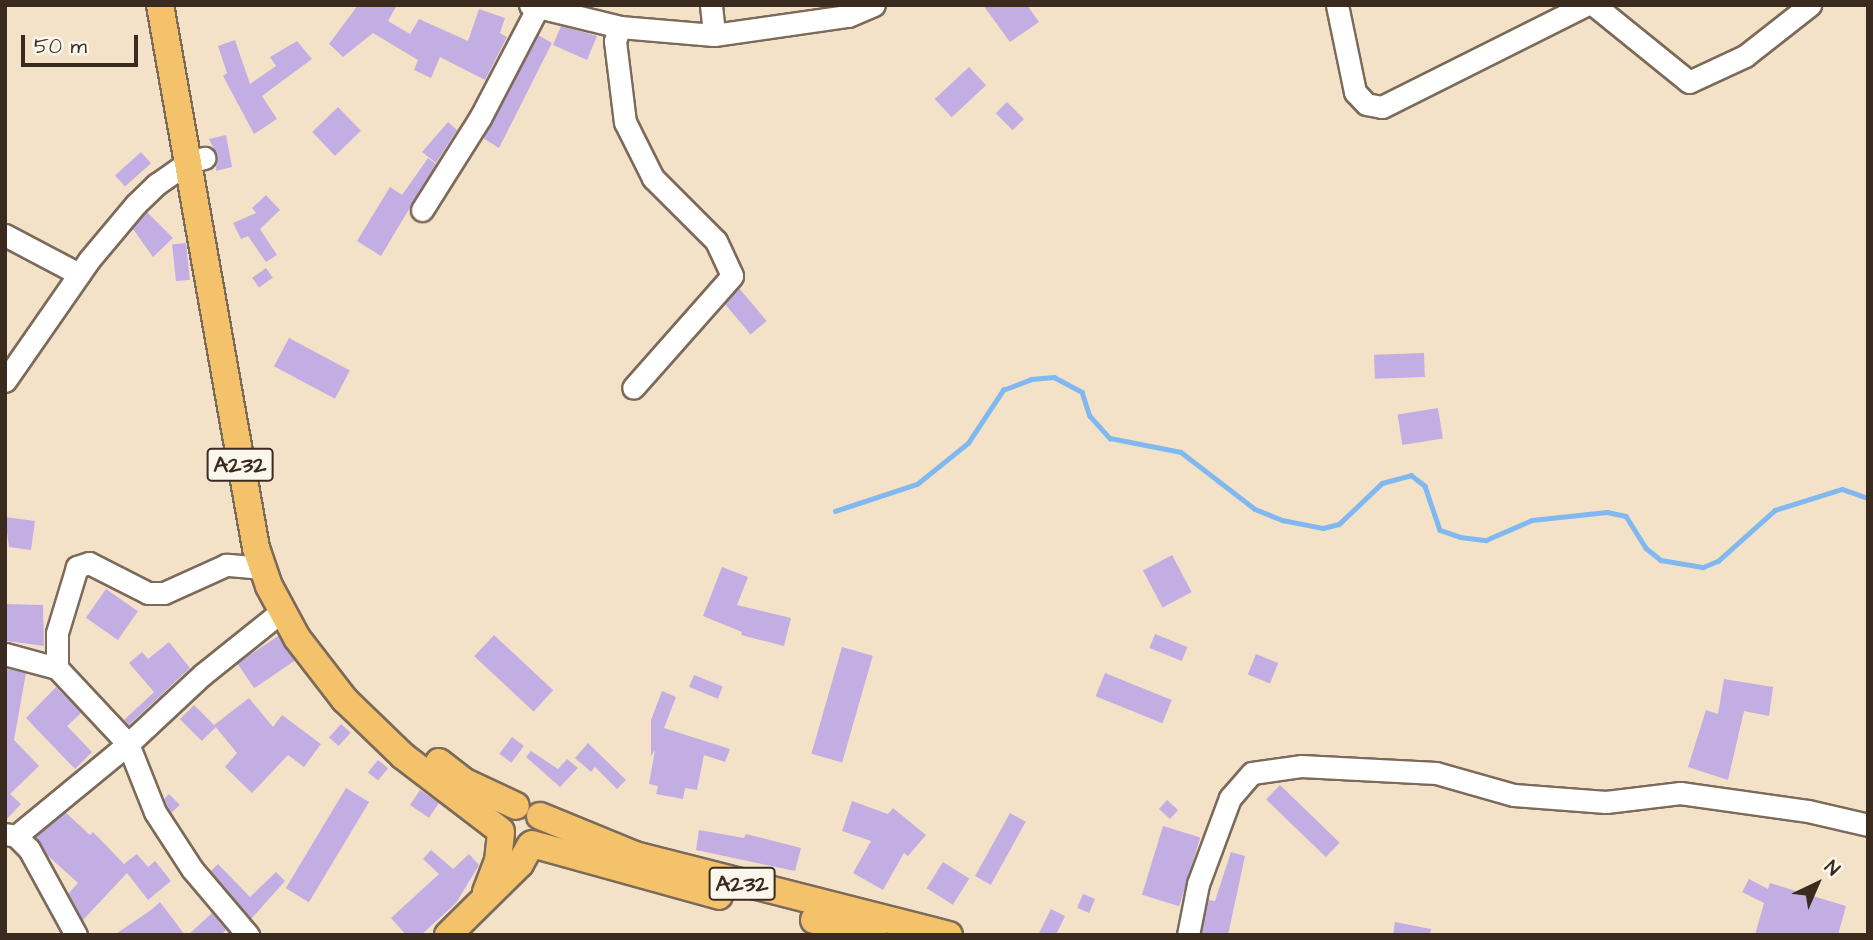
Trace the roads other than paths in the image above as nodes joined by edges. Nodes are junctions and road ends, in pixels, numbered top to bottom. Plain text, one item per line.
1 (160, 5) edge
2 (176, 5) edge
3 (530, 5) edge
4 (711, 5) edge
5 (874, 5) edge
6 (1337, 5) edge
7 (1586, 5) edge
8 (1594, 5) edge
9 (1811, 5) edge
10 (539, 6) edge
11 (620, 27) junction
12 (714, 35) junction
13 (197, 160) junction
14 (422, 209) dead end
15 (5, 235) edge
16 (79, 274) junction
17 (11, 360) edge
18 (5, 381) edge
19 (633, 388) dead end
20 (262, 568) junction
21 (282, 611) junction
22 (5, 654) edge
23 (57, 668) junction
24 (128, 744) junction
25 (528, 811) junction
26 (1868, 825) edge
27 (501, 832) junction
28 (11, 835) edge
29 (531, 845) junction
30 (482, 898) junction
31 (76, 935) edge
32 (247, 935) edge
33 (448, 935) edge
34 (873, 935) edge
35 (949, 935) edge
36 (1188, 935) edge

1 - 13 main road, A232
2 - 13 main road, A232
3 - 10 street
4 - 12 street
5 - 12 street
6 - 7 street
8 - 9 street
10 - 11 street
10 - 14 street
11 - 12 street
11 - 19 street
13 - 16 street
13 - 20 main road, A232
13 - 25 main road, A232
15 - 16 street
16 - 17 street
17 - 18 street
20 - 21 main road, A232
20 - 23 street
21 - 24 street
21 - 27 main road, A232
22 - 23 street
23 - 24 street
24 - 28 street
24 - 32 street
25 - 27 main road
25 - 29 main road
25 - 35 main road, A232
26 - 36 street
27 - 29 main road, A232
27 - 30 main road
28 - 31 street
29 - 30 main road
29 - 34 main road, A232
30 - 33 main road

